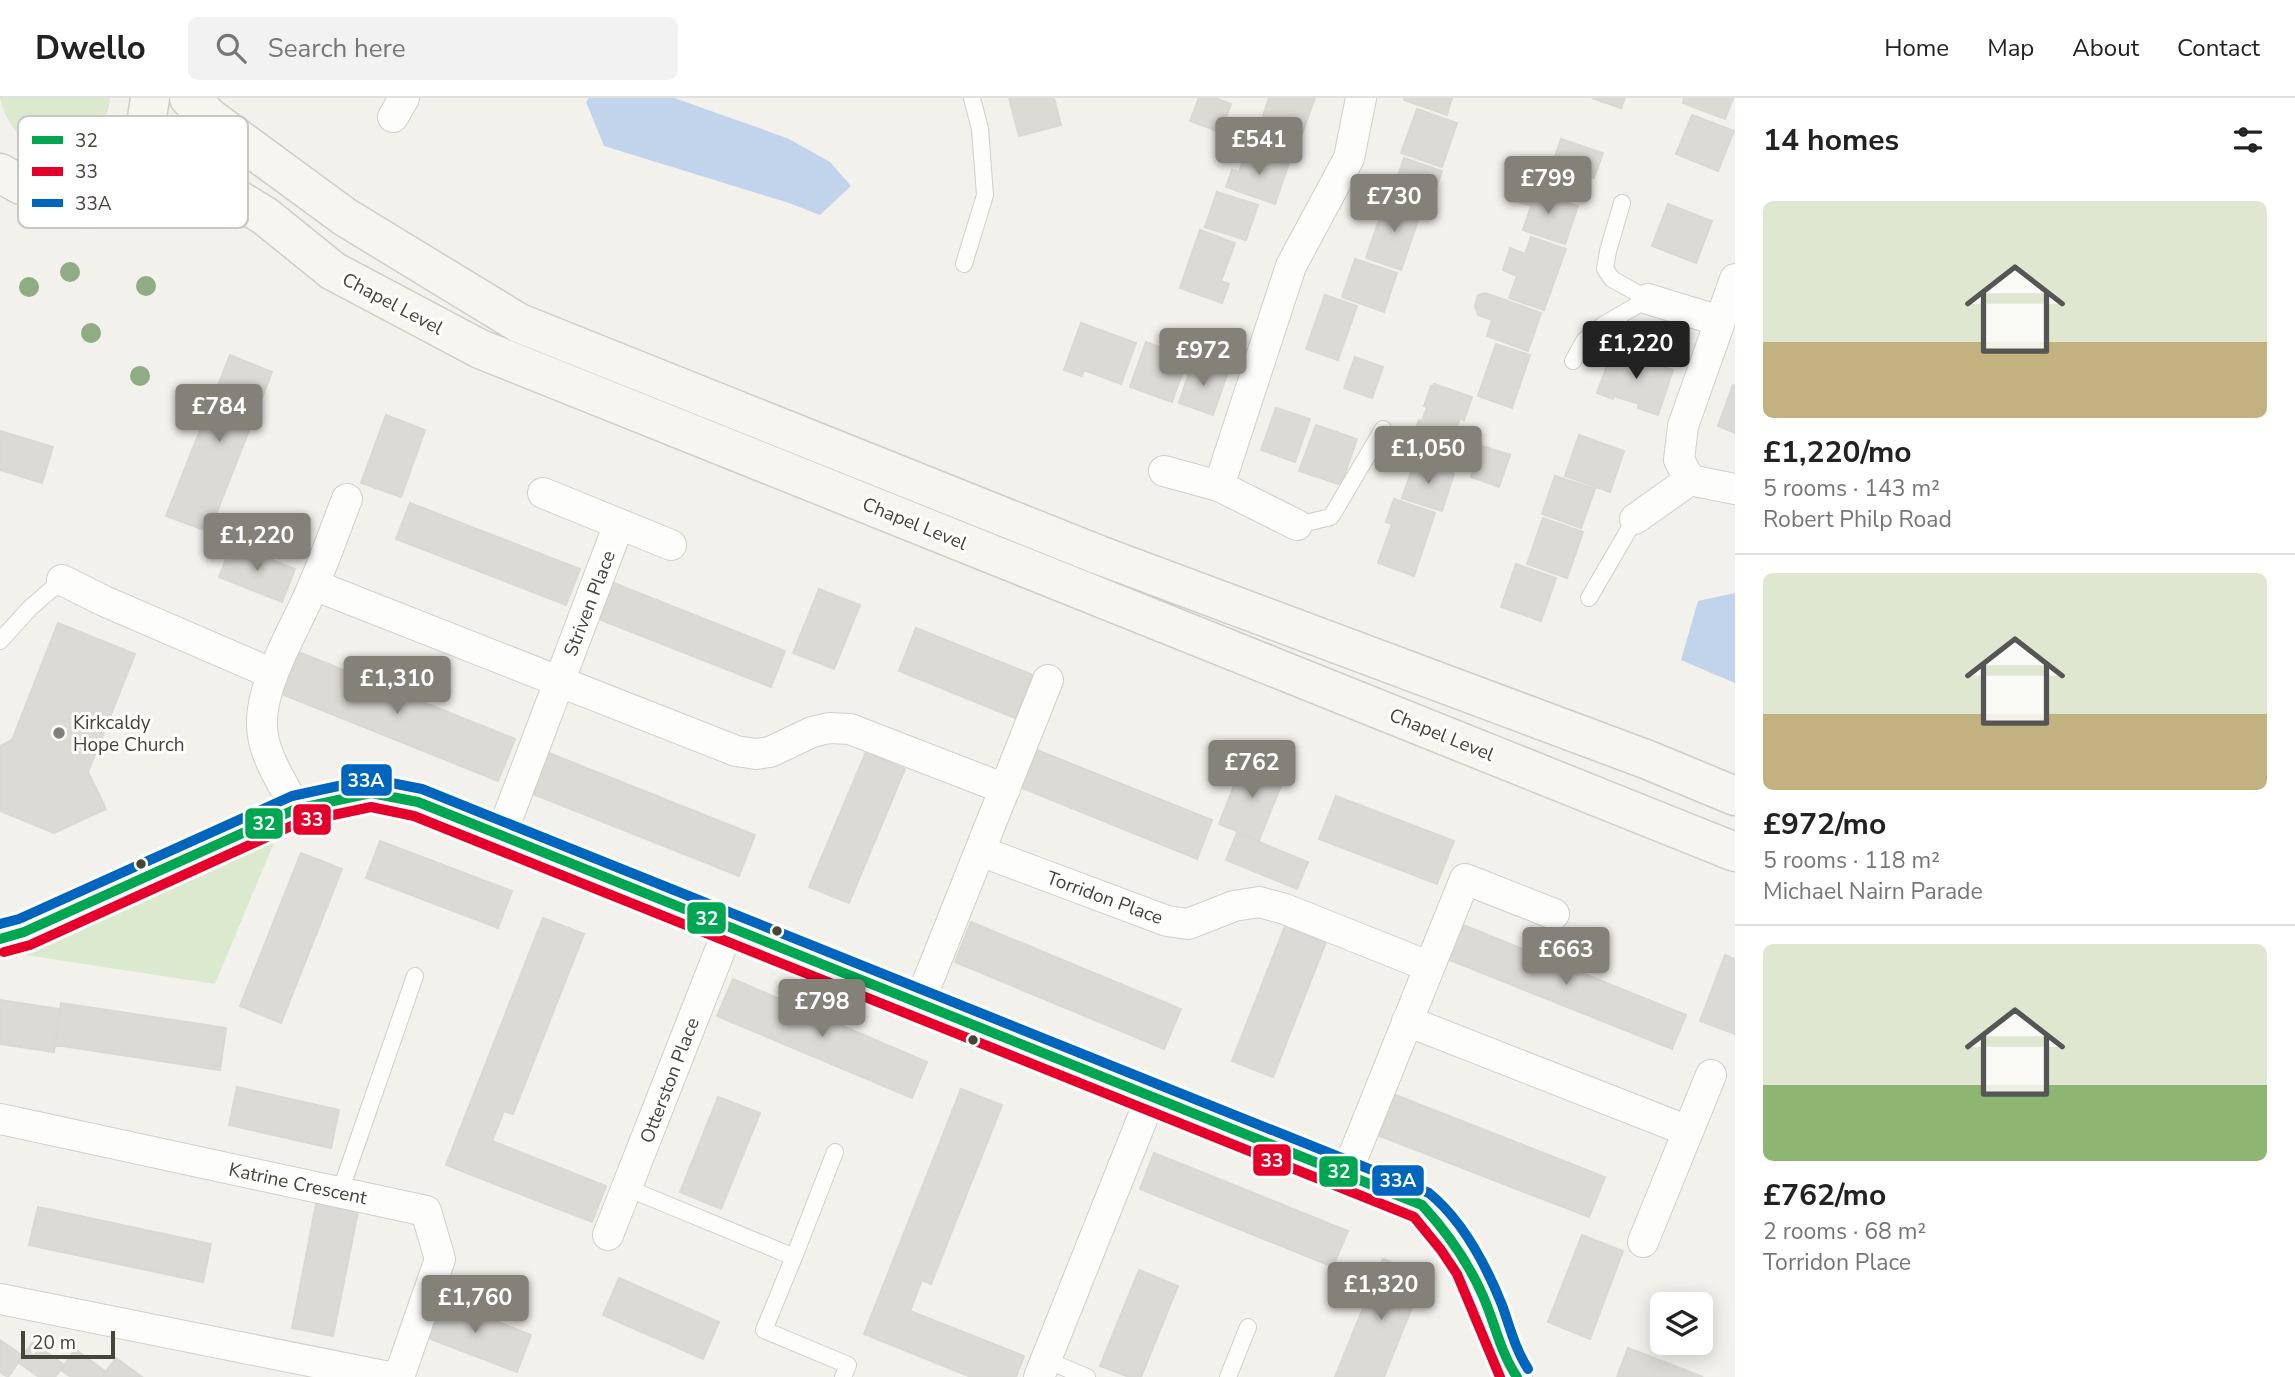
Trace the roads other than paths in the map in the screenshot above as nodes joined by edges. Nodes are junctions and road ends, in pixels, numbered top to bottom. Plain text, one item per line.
1 (150, 98) edge
2 (189, 98) edge
3 (972, 98) edge
4 (1361, 98) edge
5 (147, 116) edge
6 (208, 116) edge
7 (248, 146) edge
8 (0, 173) edge
9 (18, 183) edge
10 (1622, 203) dead end
11 (248, 206) edge
12 (964, 264) dead end
13 (1735, 279) edge
14 (1647, 299) junction
15 (1720, 321) junction
16 (1573, 361) dead end
17 (1383, 429) dead end
18 (1164, 471) dead end
19 (1690, 480) junction
20 (1219, 486) junction
21 (1735, 489) edge
22 (543, 493) dead end
23 (347, 499) dead end
24 (1634, 519) joint
25 (619, 524) junction
26 (1297, 525) joint
27 (671, 545) dead end
28 (62, 580) joint
29 (314, 585) junction
30 (1589, 598) dead end
31 (0, 641) edge
32 (273, 674) junction
33 (1048, 680) dead end
34 (559, 681) junction
35 (1005, 789) junction
36 (1735, 796) edge
37 (296, 809) junction
38 (501, 835) junction
39 (980, 851) junction
40 (1735, 852) edge
41 (1554, 914) dead end
42 (730, 925) junction
43 (0, 939) edge
44 (1428, 966) junction
45 (415, 976) dead end
46 (920, 1001) junction
47 (1407, 1021) junction
48 (1711, 1075) dead end
49 (1151, 1097) junction
50 (0, 1119) edge
51 (1688, 1131) junction
52 (835, 1152) dead end
53 (1346, 1174) junction
54 (627, 1188) junction
55 (340, 1192) junction
56 (608, 1235) dead end
57 (1643, 1242) dead end
58 (794, 1257) junction
59 (0, 1299) edge
60 (1248, 1326) dead end
61 (1043, 1368) edge
62 (389, 1377) edge
63 (399, 1377) edge
64 (843, 1377) edge
65 (1087, 1377) edge
66 (1228, 1377) edge
67 (1517, 1377) edge

1 - 5 main road
2 - 6 main road, Chapel Level
3 - 12 lane
4 - 20 street
7 - 36 main road, Chapel Level
8 - 9 main road
10 - 14 lane
11 - 40 main road, Chapel Level
13 - 15 street
14 - 15 street
14 - 16 lane
15 - 19 street
17 - 26 lane
18 - 20 street
19 - 21 street
19 - 24 street
20 - 26 street
22 - 25 street, Striven Place
23 - 29 street
24 - 30 lane
25 - 27 street, Striven Place
25 - 34 street, Striven Place
28 - 31 lane
28 - 32 street
29 - 32 street
29 - 34 street, Striven Place
32 - 37 street
33 - 35 street
34 - 35 street
34 - 38 street, Striven Place
35 - 39 street
37 - 38 street
37 - 43 street
38 - 42 street
39 - 44 street, Torridon Place
39 - 46 street
41 - 44 street
42 - 46 street
42 - 54 street, Otterston Place
44 - 47 street
45 - 55 lane
46 - 49 street
47 - 51 street
47 - 53 street
48 - 51 street
49 - 53 street
49 - 61 street
50 - 55 street, Katrine Crescent
51 - 57 street
52 - 58 lane
53 - 67 street
54 - 56 street, Otterston Place
54 - 58 lane
55 - 63 street, Katrine Crescent
58 - 64 lane
59 - 62 street
60 - 66 lane
61 - 65 lane

